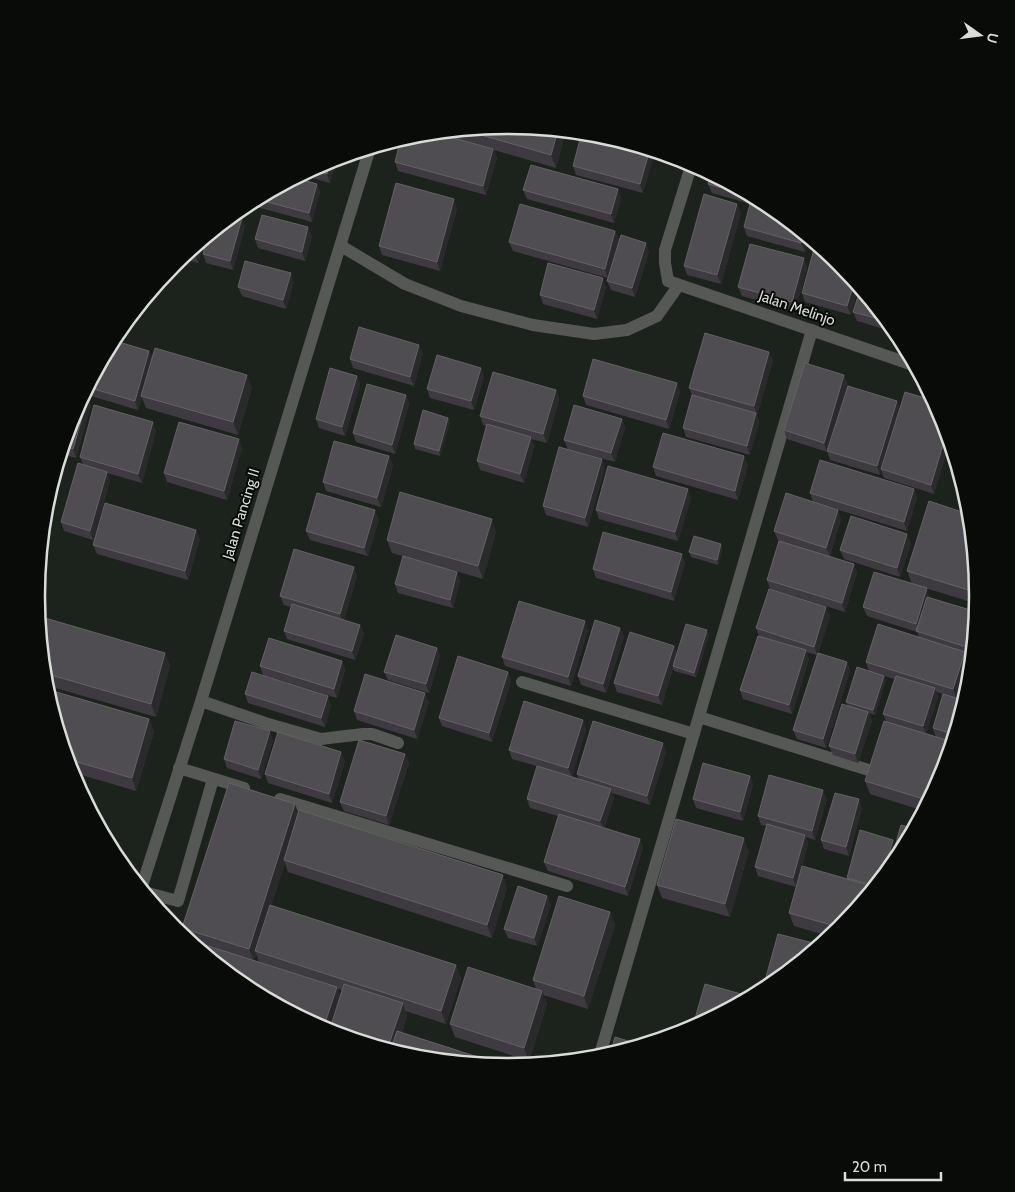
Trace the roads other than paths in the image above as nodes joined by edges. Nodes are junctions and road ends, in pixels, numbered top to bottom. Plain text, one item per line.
1 (368, 155) edge
2 (689, 171) edge
3 (341, 246) junction
4 (674, 283) junction
5 (812, 330) junction
6 (906, 362) edge
7 (522, 682) dead end
8 (201, 701) junction
9 (699, 717) junction
10 (694, 734) junction
11 (398, 743) dead end
12 (179, 768) junction
13 (875, 772) edge
14 (213, 779) junction
15 (144, 882) edge
16 (568, 886) edge
17 (154, 894) edge
18 (601, 1049) edge

1 - 3 street, Jalan Pancing II
2 - 4 street
3 - 4 street
3 - 8 street, Jalan Pancing II
4 - 5 street, Jalan Melinjo
5 - 6 street, Jalan Melinjo
5 - 9 street
7 - 10 street
8 - 11 street
8 - 12 street, Jalan Pancing II
9 - 10 street
9 - 13 street
10 - 18 street
12 - 14 street
12 - 15 street, Jalan Pancing II
14 - 16 street
14 - 17 street

